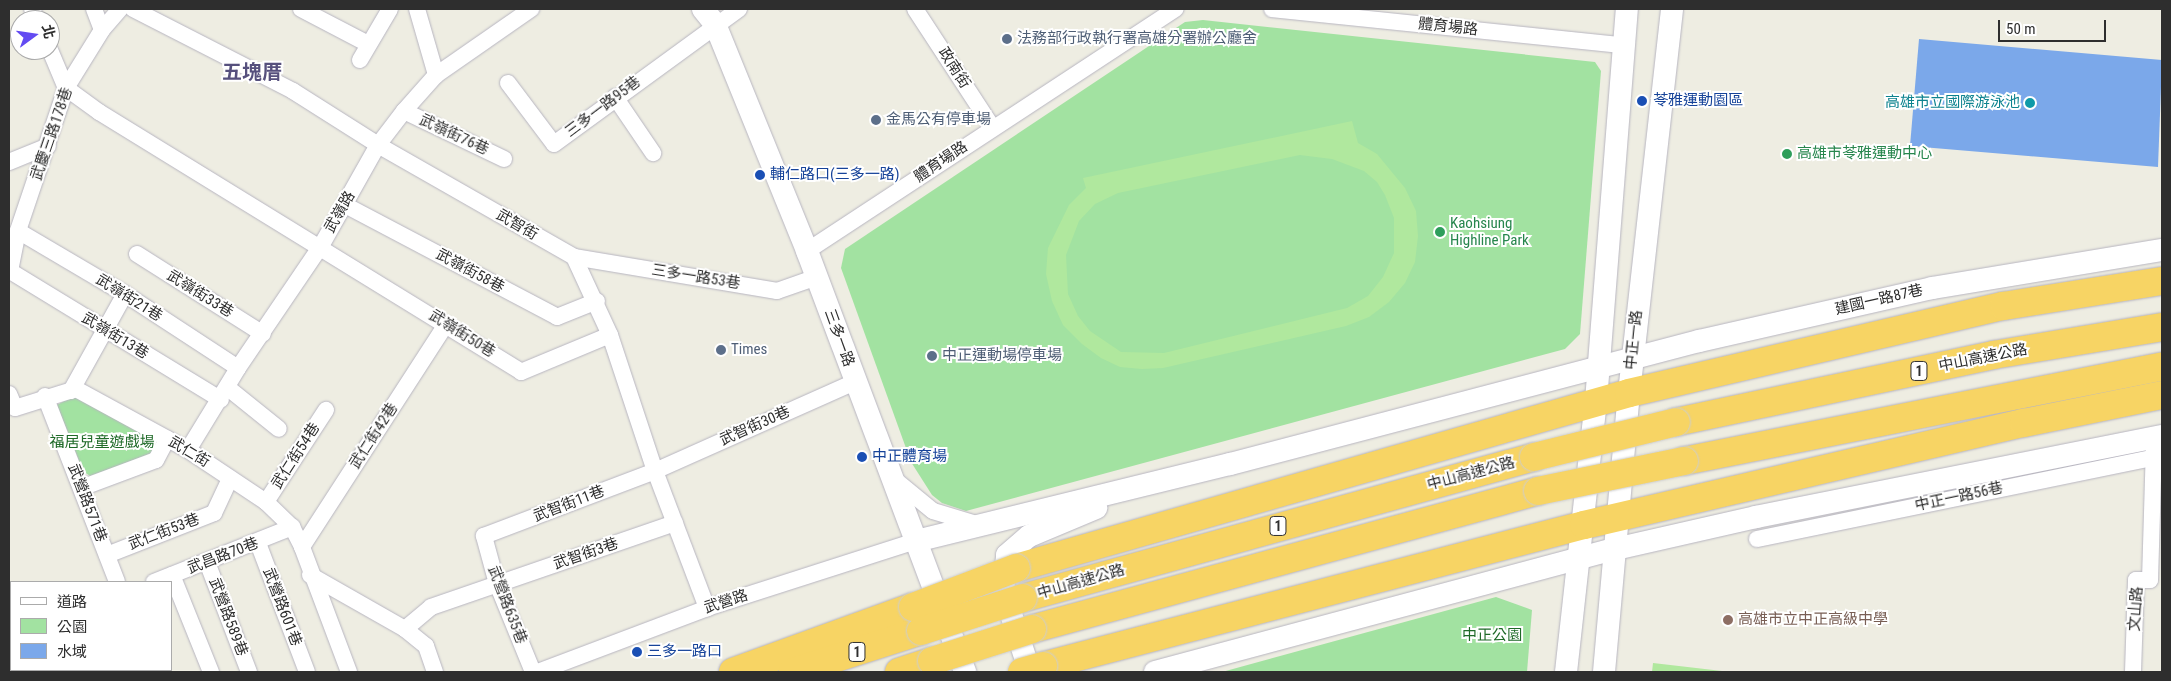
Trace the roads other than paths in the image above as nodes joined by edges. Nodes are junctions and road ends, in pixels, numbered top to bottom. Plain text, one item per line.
1 (94, 9) edge
2 (120, 9) edge
3 (133, 9) edge
4 (301, 9) edge
5 (390, 9) edge
6 (416, 9) edge
7 (531, 9) edge
8 (738, 9) edge
9 (914, 9) edge
10 (1176, 9) edge
11 (1272, 9) edge
12 (1627, 9) edge
13 (1672, 9) edge
14 (709, 16) edge
15 (102, 30) junction
16 (368, 44) junction
17 (1623, 45) junction
18 (54, 60) edge
19 (360, 60) dead end
20 (436, 75) junction
21 (508, 83) dead end
22 (66, 88) junction
23 (615, 97) junction
24 (404, 111) junction
25 (993, 128) junction
26 (378, 145) junction
27 (48, 146) junction
28 (653, 153) dead end
29 (504, 159) dead end
30 (9, 162) edge
31 (344, 205) junction
32 (16, 225) edge
33 (320, 246) junction
34 (2162, 250) edge
35 (807, 251) junction
36 (137, 254) dead end
37 (574, 257) junction
38 (10, 271) joint
39 (817, 277) junction
40 (2162, 281) edge
41 (125, 294) junction
42 (597, 301) junction
43 (446, 324) junction
44 (2162, 327) edge
45 (105, 330) junction
46 (263, 334) junction
47 (610, 335) junction
48 (1632, 359) junction
49 (1599, 366) junction
50 (2162, 366) edge
51 (238, 368) junction
52 (855, 382) junction
53 (71, 391) junction
54 (1629, 393) junction
55 (224, 394) junction
56 (2162, 395) edge
57 (45, 396) junction
58 (1596, 401) junction
59 (11, 404) edge
60 (326, 410) dead end
61 (280, 429) dead end
62 (168, 439) junction
63 (2158, 447) edge
64 (188, 450) junction
65 (1230, 464) junction
66 (655, 471) junction
67 (891, 476) junction
68 (230, 478) junction
69 (81, 488) junction
70 (266, 502) junction
71 (1617, 517) junction
72 (675, 523) junction
73 (980, 525) junction
74 (1584, 525) junction
75 (292, 527) junction
76 (484, 536) joint
77 (1757, 540) dead end
78 (916, 541) junction
79 (258, 542) junction
80 (302, 547) junction
81 (1615, 549) junction
82 (107, 555) junction
83 (1580, 558) junction
84 (207, 562) junction
85 (172, 575) junction
86 (310, 575) junction
87 (117, 581) edge
88 (157, 581) edge
89 (496, 584) junction
90 (707, 608) junction
91 (917, 619) junction
92 (405, 628) junction
93 (1032, 670) edge
94 (211, 672) edge
95 (249, 672) edge
96 (307, 672) edge
97 (349, 672) edge
98 (435, 672) edge
99 (533, 672) edge
100 (538, 672) edge
101 (733, 672) edge
102 (793, 672) edge
103 (899, 672) edge
104 (965, 672) edge
105 (1155, 672) edge
106 (1566, 672) edge
107 (1604, 672) edge
108 (2133, 672) edge

1 - 15 street
2 - 15 street, 武慶三路178巷
3 - 26 street, 武智街
4 - 16 street
5 - 16 street
6 - 20 street
7 - 20 street, 武嶺路
8 - 14 street, 三多一路95巷
9 - 25 street, 政南街
10 - 25 street, 體育場路
11 - 17 street, 體育場路
12 - 17 street
13 - 48 street, 中正一路
14 - 23 street, 三多一路95巷
14 - 35 street, 三多一路
15 - 22 street, 武慶三路178巷
16 - 19 street
17 - 49 street
18 - 22 street
20 - 24 street, 武嶺路
21 - 23 street, 三多一路95巷
22 - 27 street, 武慶三路178巷
22 - 33 street, 武嶺街50巷
23 - 28 street
24 - 26 street, 武嶺路
24 - 29 street, 武嶺街76巷
25 - 35 street, 體育場路
26 - 31 street, 武嶺路
26 - 37 street, 武智街
27 - 30 street
27 - 32 street, 武慶三路178巷
31 - 33 street, 武嶺路
31 - 42 street, 武嶺街58巷
32 - 38 street, 武慶三路178巷
32 - 41 street, 武嶺街21巷
33 - 43 street, 武嶺街50巷
33 - 46 street, 武嶺路
34 - 48 street, 建國一路87巷
35 - 39 street, 三多一路
36 - 46 street, 武嶺街33巷
37 - 39 street, 三多一路53巷
37 - 42 street
38 - 45 street, 武嶺街13巷
39 - 52 street, 三多一路
40 - 54 highway
41 - 45 street
41 - 51 street, 武嶺街21巷
42 - 47 street
43 - 47 street, 武嶺街50巷
43 - 80 street, 武仁街42巷
44 - 91 highway, 中山高速公路 / 1, bridge
45 - 53 street
45 - 55 street, 武嶺街13巷
46 - 51 street, 武嶺路
47 - 66 street
48 - 49 street, 建國一路87巷
48 - 54 street, 中正一路
49 - 58 street
49 - 65 street, 建國一路87巷
50 - 103 highway, 1, bridge
51 - 55 street, 武嶺路
52 - 66 street, 武智街30巷
52 - 67 street, 三多一路
53 - 57 street, 武仁街
53 - 62 street, 武仁街
54 - 58 highway
54 - 71 street, 中正一路
55 - 61 street, 武嶺街13巷
55 - 64 street, 武嶺路
56 - 71 highway
57 - 59 street, 武仁街
57 - 69 street, 武營路571巷
58 - 74 street
58 - 91 highway, bridge
60 - 70 street, 武仁街54巷
62 - 64 street, 武仁街
62 - 69 street
63 - 77 street, 中正一路56巷
63 - 81 street
63 - 108 street, 文山路
64 - 68 street, 武仁街
65 - 73 street
65 - 93 street
66 - 72 street
66 - 76 street, 武智街11巷
67 - 73 street
67 - 78 street, 三多一路
68 - 70 street, 武仁街
68 - 82 street, 武仁街53巷
69 - 82 street, 武營路571巷
70 - 75 street, 武仁街
71 - 74 highway
71 - 81 street, 中正一路
72 - 89 street, 武智街3巷
72 - 90 street
73 - 78 street
74 - 83 street
74 - 93 highway
75 - 79 street, 武昌路70巷
75 - 80 street, 武仁街
76 - 89 street, 武營路635巷
78 - 90 street, 武營路
78 - 104 street, 三多一路
79 - 84 street, 武昌路70巷
79 - 96 street, 武營路601巷
80 - 86 street, 武仁街
81 - 83 street
81 - 107 street, 中正一路
82 - 87 street, 武營路571巷
83 - 105 street
83 - 106 street
84 - 85 street, 武昌路70巷
84 - 95 street, 武營路589巷
85 - 88 street, 武昌路70巷
85 - 94 street
86 - 92 street
86 - 97 street, 武仁街
89 - 92 street, 武智街3巷
89 - 99 street, 武營路635巷
90 - 100 street, 武營路
91 - 101 highway
91 - 102 highway, 中山高速公路 / 1
92 - 98 street

